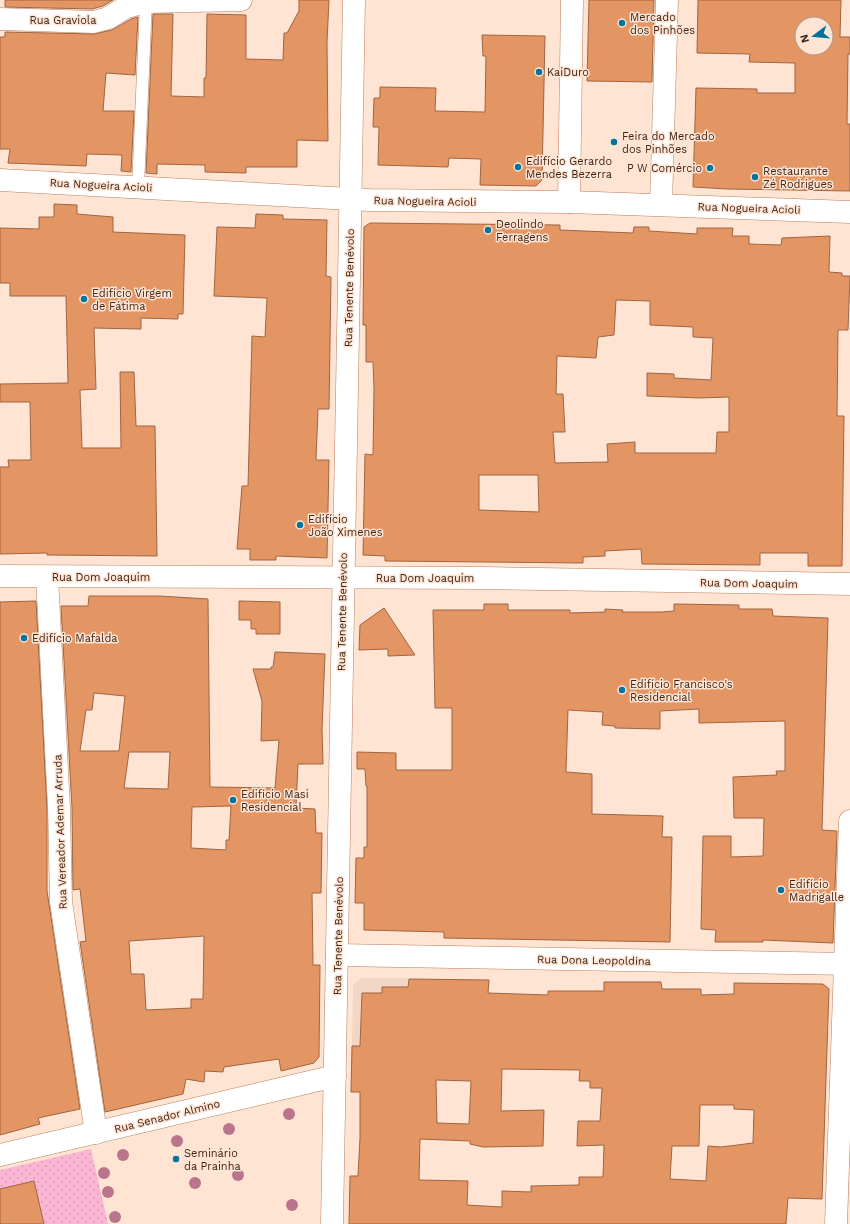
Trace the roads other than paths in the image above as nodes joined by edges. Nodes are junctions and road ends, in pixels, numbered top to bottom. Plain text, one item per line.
1 (241, 0) edge
2 (354, 0) edge
3 (572, 0) edge
4 (667, 0) edge
5 (146, 2) junction
6 (0, 19) edge
7 (0, 180) edge
8 (138, 187) junction
9 (351, 200) junction
10 (569, 202) junction
11 (661, 205) junction
12 (850, 212) edge
13 (0, 576) edge
14 (47, 577) junction
15 (343, 577) junction
16 (850, 584) edge
17 (850, 820) edge
18 (338, 955) junction
19 (848, 964) edge
20 (335, 1076) junction
21 (96, 1133) junction
22 (0, 1156) edge
23 (332, 1224) edge
24 (836, 1224) edge

1 - 5 street, Rua Graviola
2 - 9 street, Rua Tenente Benévolo
3 - 10 street
4 - 11 street
5 - 6 street, Rua Graviola
5 - 8 lane
7 - 8 street, Rua Nogueira Acioli
8 - 9 street, Rua Nogueira Acioli
9 - 10 street, Rua Nogueira Acioli
9 - 15 street, Rua Tenente Benévolo
10 - 11 street, Rua Nogueira Acioli
11 - 12 street, Rua Nogueira Acioli
13 - 14 street, Rua Dom Joaquim
14 - 15 street, Rua Dom Joaquim
14 - 21 street, Rua Vereador Ademar Arruda
15 - 16 street, Rua Dom Joaquim
15 - 18 street, Rua Tenente Benévolo
17 - 19 street
18 - 19 street, Rua Dona Leopoldina
18 - 20 street, Rua Tenente Benévolo
19 - 24 street
20 - 21 street, Rua Senador Almino
20 - 23 street, Rua Tenente Benévolo
21 - 22 street, Rua Senador Almino

